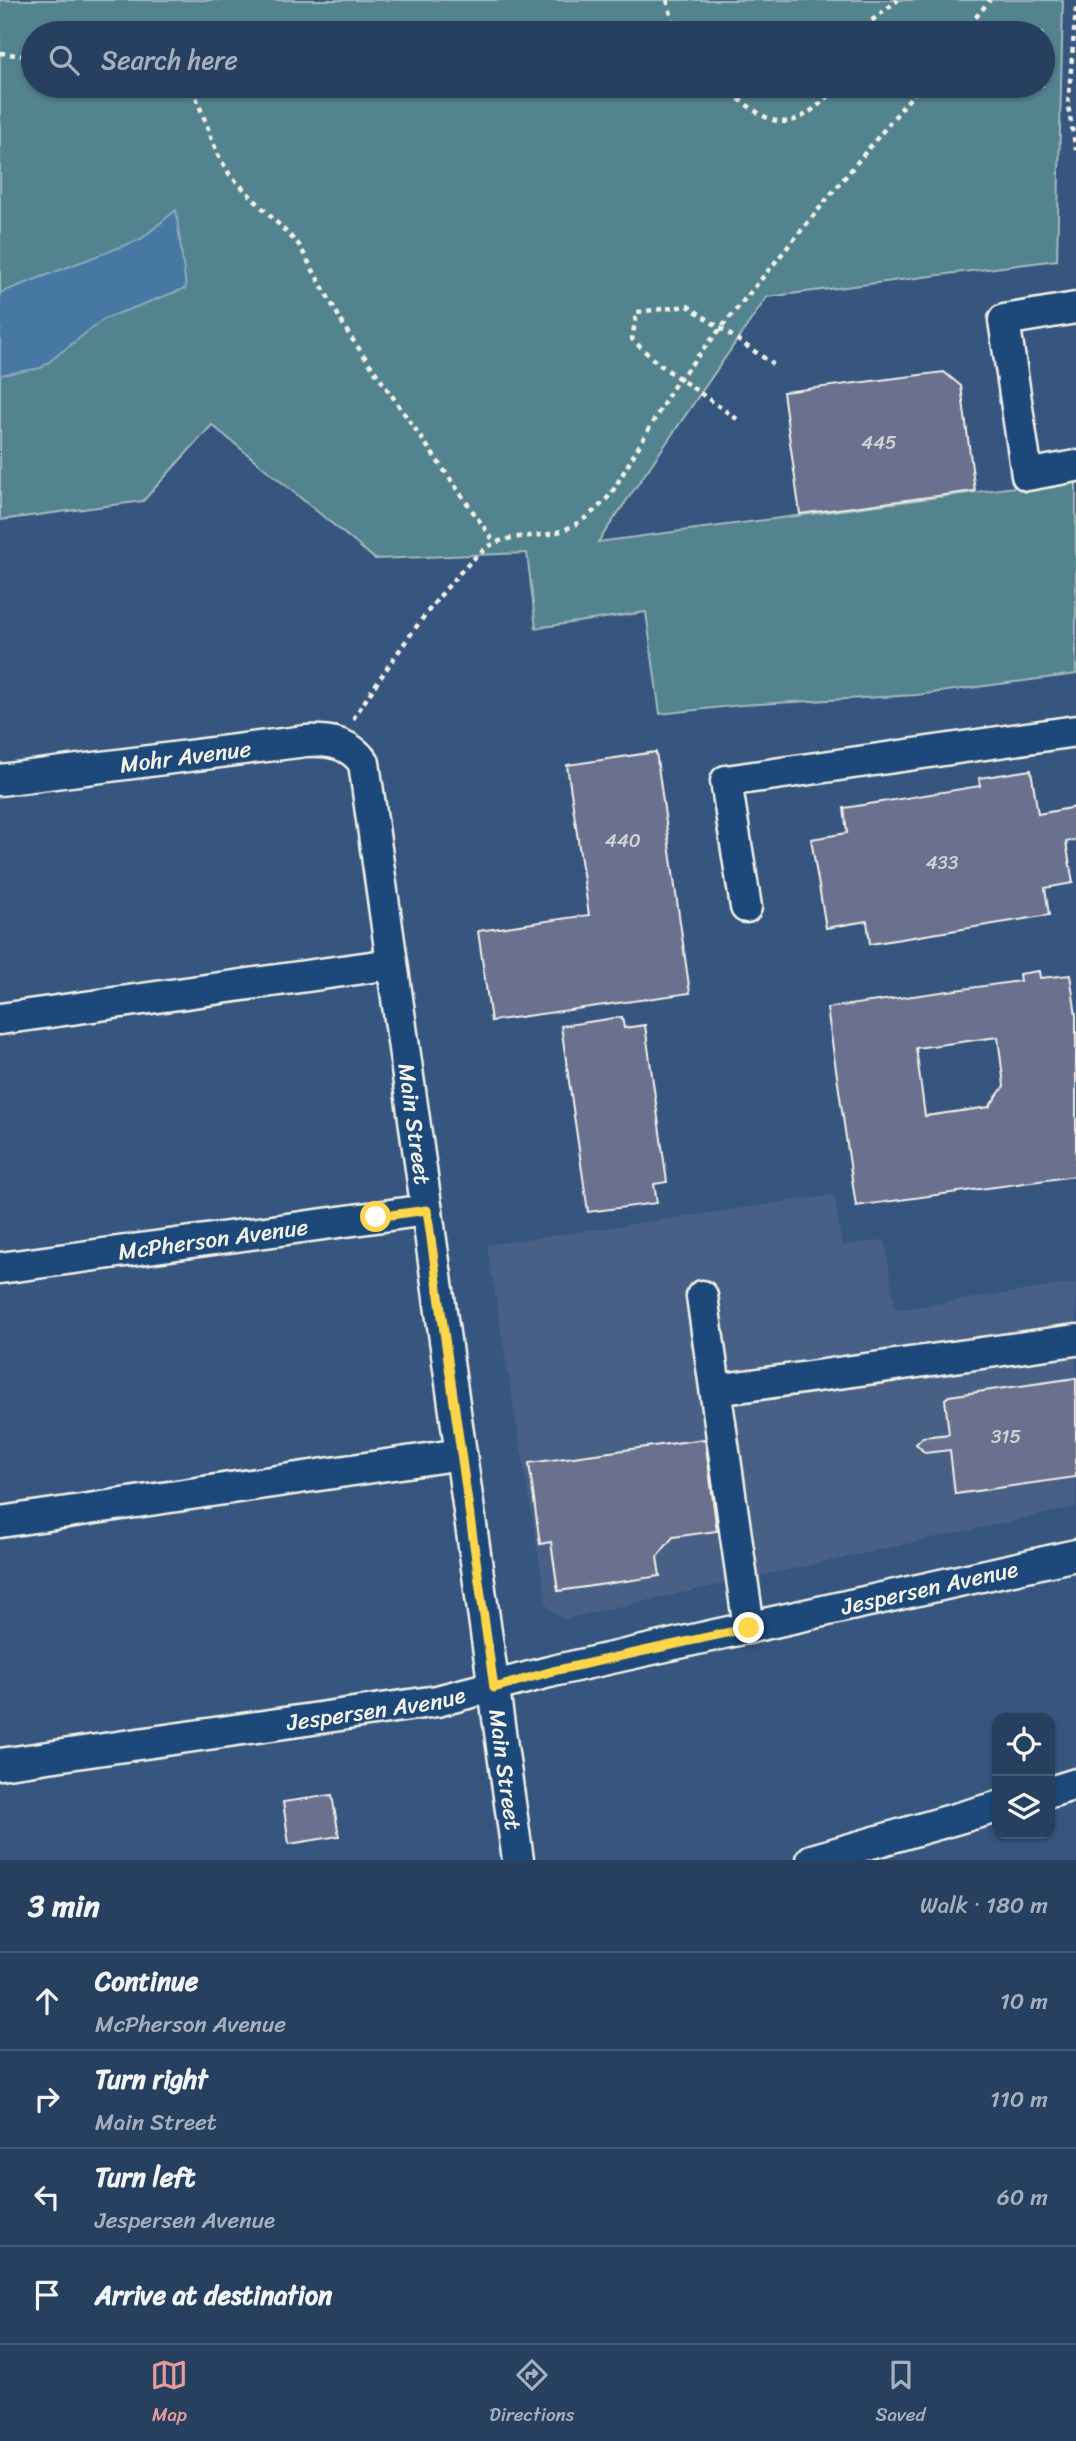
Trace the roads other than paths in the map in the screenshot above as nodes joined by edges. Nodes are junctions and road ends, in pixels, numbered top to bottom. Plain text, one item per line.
1 (1076, 308) edge
2 (1076, 466) edge
3 (1076, 731) edge
4 (364, 763) joint
5 (0, 780) edge
6 (746, 907) dead end
7 (392, 964) junction
8 (0, 1019) edge
9 (427, 1210) junction
10 (0, 1268) edge
11 (702, 1296) dead end
12 (1076, 1340) edge
13 (716, 1390) junction
14 (461, 1454) junction
15 (0, 1522) edge
16 (1076, 1555) edge
17 (749, 1628) junction
18 (494, 1688) junction
19 (0, 1764) edge
20 (1076, 1784) edge
21 (1055, 1790) edge
22 (992, 1808) edge
23 (518, 1860) edge
24 (812, 1860) edge

1 - 2 street
3 - 6 street
4 - 5 street, Mohr Avenue
4 - 7 street, Main Street
7 - 8 street
7 - 9 street, Main Street
9 - 10 street, McPherson Avenue
9 - 14 street, Main Street
11 - 13 street
12 - 13 street
13 - 17 street
14 - 15 street
14 - 18 street, Main Street
16 - 17 street, Jespersen Avenue
17 - 18 street, Jespersen Avenue
18 - 19 street, Jespersen Avenue
18 - 23 street, Main Street
20 - 21 street
22 - 24 street

